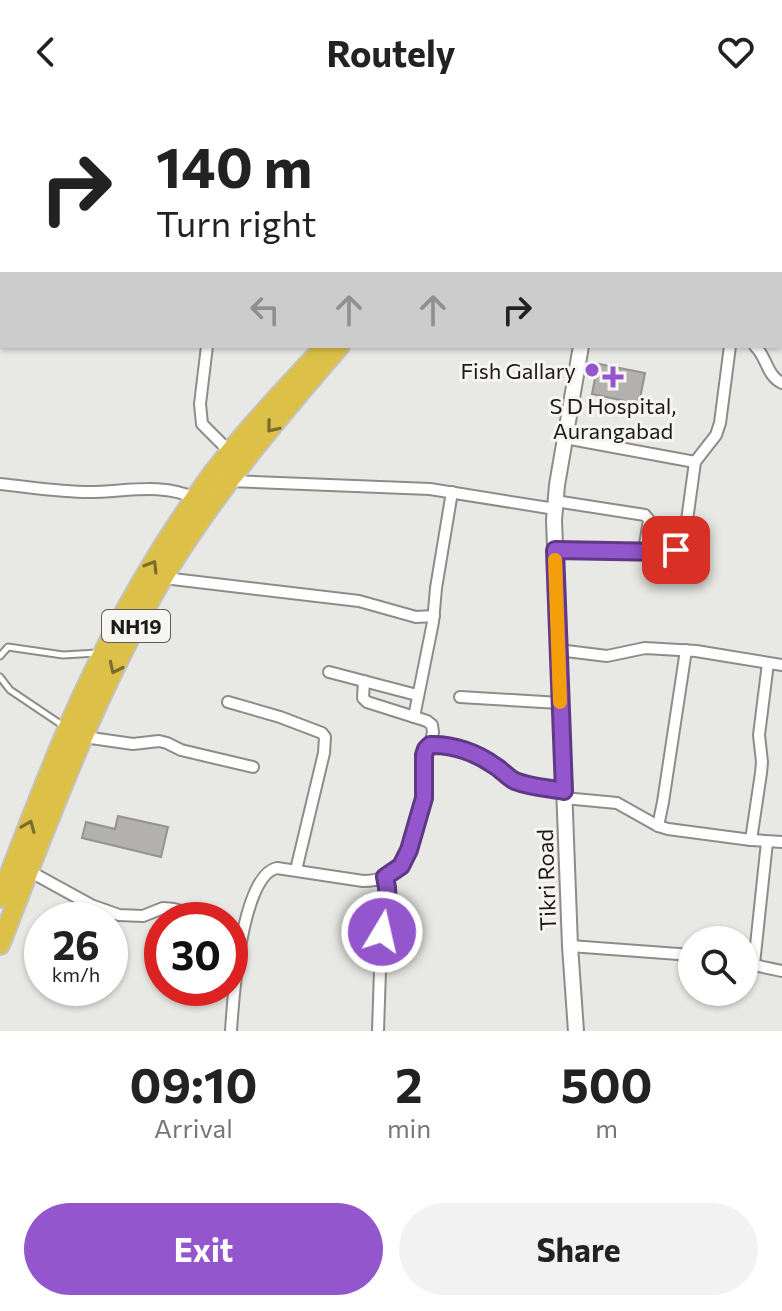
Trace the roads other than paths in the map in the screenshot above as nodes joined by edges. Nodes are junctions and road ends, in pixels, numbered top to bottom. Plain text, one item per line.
1 (207, 348) edge
2 (323, 348) edge
3 (338, 348) edge
4 (581, 348) edge
5 (730, 348) edge
6 (757, 348) edge
7 (782, 383) edge
8 (565, 438) junction
9 (230, 452) junction
10 (695, 462) junction
11 (229, 481) junction
12 (0, 484) edge
13 (452, 492) junction
14 (195, 498) junction
15 (555, 505) junction
16 (555, 550) junction
17 (644, 551) junction
18 (164, 578) junction
19 (434, 616) junction
20 (558, 650) junction
21 (686, 650) junction
22 (102, 653) junction
23 (0, 656) edge
24 (768, 663) junction
25 (782, 665) edge
26 (329, 672) dead end
27 (0, 677) edge
28 (364, 681) junction
29 (417, 695) junction
30 (460, 697) dead end
31 (228, 702) dead end
32 (560, 703) junction
33 (414, 717) junction
34 (76, 733) junction
35 (430, 745) junction
36 (253, 767) dead end
37 (564, 795) junction
38 (658, 826) junction
39 (751, 840) junction
40 (767, 842) junction
41 (782, 842) edge
42 (296, 870) junction
43 (29, 871) junction
44 (385, 877) junction
45 (0, 898) edge
46 (248, 915) edge
47 (144, 916) edge
48 (755, 926) edge
49 (0, 945) edge
50 (570, 946) junction
51 (678, 954) edge
52 (758, 965) edge
53 (782, 971) edge
54 (232, 1006) edge
55 (231, 1031) edge
56 (378, 1031) edge
57 (576, 1031) edge

1 - 9 street
2 - 9 highway, NH19
3 -> 11 highway, NH19
4 - 8 street, Tikri Road
5 - 10 street
6 - 7 street
8 - 10 street
8 - 15 street, Tikri Road
9 - 14 highway, NH19
10 - 17 street
11 - 13 street
11 - 18 highway, NH19
12 - 14 street
13 - 15 street
13 - 19 street
22 -> 14 highway, NH19
15 - 16 street, Tikri Road
15 - 17 street
16 - 17 street
16 - 20 street, Tikri Road
18 - 19 street
18 -> 34 highway, NH19
19 - 29 street
20 - 21 street
20 - 32 street, Tikri Road
21 - 24 street
21 - 38 street
22 - 23 lane
22 - 34 highway, NH19
24 - 25 street
24 - 39 street
26 - 28 street
27 - 34 lane
28 - 29 street
28 - 33 street
29 - 33 street
30 - 32 street
31 - 42 street
32 - 37 street, Tikri Road
33 - 35 street
34 - 36 street
34 - 43 highway, NH19
45 -> 34 highway, NH19
35 - 37 street
35 - 44 street
37 - 38 street
37 - 50 street, Tikri Road
38 - 39 street
39 - 40 street
40 - 41 street
40 - 48 street
42 - 44 street
42 - 46 street
43 - 47 street
43 - 49 highway, NH19
44 - 56 street
50 - 51 street
50 - 57 street, Tikri Road
52 - 53 street
54 - 55 street

